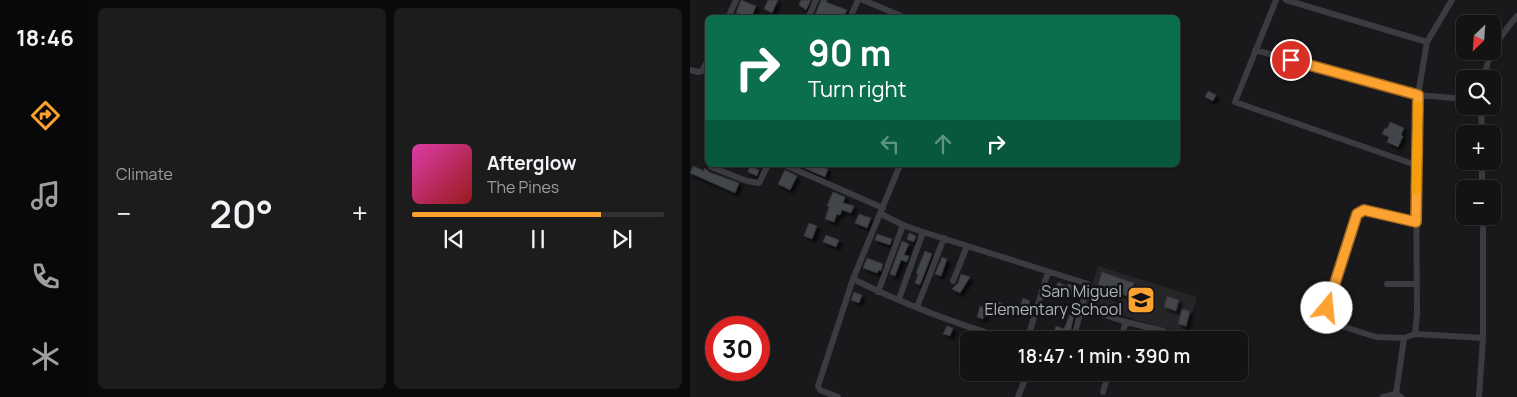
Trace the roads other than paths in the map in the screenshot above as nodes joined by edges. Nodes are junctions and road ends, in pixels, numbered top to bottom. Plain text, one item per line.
1 (736, 0) edge
2 (816, 0) edge
3 (858, 0) edge
4 (863, 0) edge
5 (1276, 0) edge
6 (1286, 0) edge
7 (1452, 0) edge
8 (729, 15) edge
9 (809, 15) edge
10 (851, 15) edge
11 (889, 15) edge
12 (1517, 16) edge
13 (1428, 42) junction
14 (1255, 50) junction
15 (705, 66) edge
16 (690, 70) edge
17 (1486, 70) edge
18 (1418, 95) junction
19 (1456, 98) edge
20 (1416, 165) junction
21 (711, 167) dead end
22 (767, 167) edge
23 (789, 167) edge
24 (899, 167) edge
25 (882, 211) junction
26 (1416, 222) junction
27 (903, 225) junction
28 (1483, 225) edge
29 (923, 232) junction
30 (944, 238) junction
31 (967, 246) junction
32 (1048, 272) junction
33 (853, 279) junction
34 (953, 281) dead end
35 (1387, 284) dead end
36 (1416, 284) junction
37 (878, 292) junction
38 (899, 299) junction
39 (917, 307) junction
40 (1083, 308) junction
41 (1126, 322) junction
42 (981, 331) edge
43 (1030, 331) edge
44 (1076, 331) edge
45 (1123, 331) edge
46 (1163, 331) dead end
47 (1415, 334) junction
48 (1404, 338) junction
49 (1483, 338) junction
50 (1024, 381) edge
51 (1106, 381) edge
52 (1103, 392) dead end
53 (1398, 396) edge
54 (838, 397) edge
55 (1018, 397) edge
56 (1383, 397) edge
57 (1479, 397) edge

1 - 8 street
2 - 9 street
3 - 10 street
4 - 11 street
5 - 14 street
6 - 13 street
7 - 13 street
12 - 17 street
13 - 18 street
14 - 18 street
14 - 20 street
15 - 16 street
18 - 19 street
18 - 20 street
20 - 26 street
21 - 22 street
23 - 25 street
24 - 25 street
25 - 27 street
25 - 33 street
26 - 36 street
26 - 48 street
27 - 29 street
27 - 37 street
28 - 49 street
29 - 30 street
29 - 38 street
30 - 31 street
30 - 39 street
31 - 32 street
31 - 34 street
32 - 40 street
32 - 43 street
33 - 37 street
33 - 54 street
35 - 36 street
36 - 47 street
37 - 38 street
38 - 39 street
39 - 42 street
40 - 41 street
40 - 44 street
41 - 45 street
41 - 46 street
47 - 48 street
47 - 49 street
48 - 53 street
49 - 57 street
50 - 55 street
51 - 52 street
53 - 56 street

